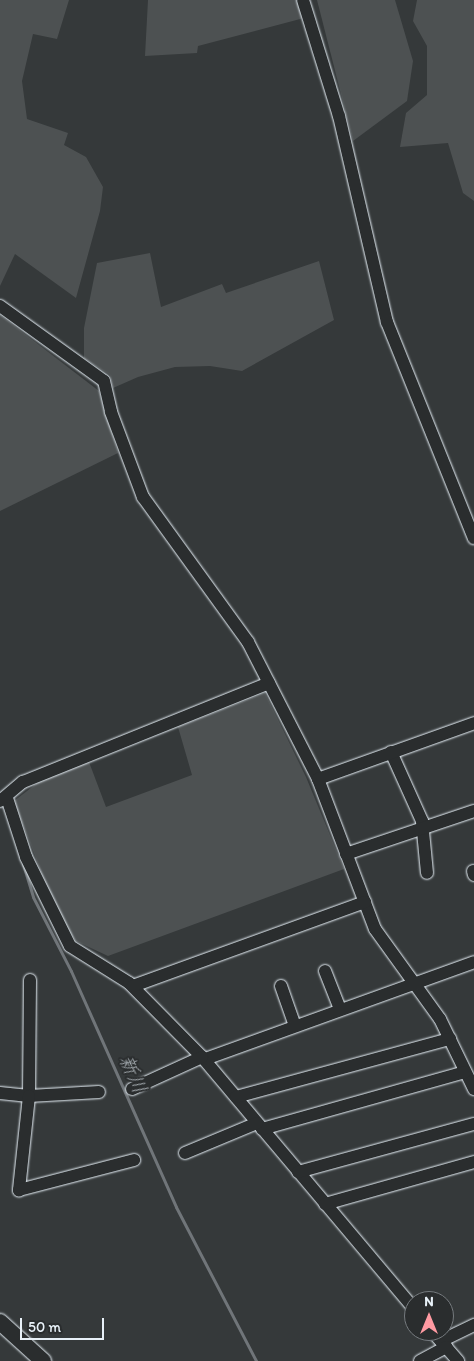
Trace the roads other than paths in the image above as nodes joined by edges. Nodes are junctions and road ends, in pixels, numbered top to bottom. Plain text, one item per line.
1 (303, 0) edge
2 (0, 306) edge
3 (474, 538) edge
4 (269, 683) junction
5 (474, 723) edge
6 (391, 752) junction
7 (318, 780) junction
8 (4, 800) edge
9 (474, 810) edge
10 (423, 828) junction
11 (346, 854) junction
12 (427, 873) dead end
13 (364, 902) junction
14 (474, 962) edge
15 (325, 971) dead end
16 (30, 980) dead end
17 (414, 983) junction
18 (133, 986) junction
19 (281, 986) dead end
20 (340, 1009) junction
21 (295, 1026) junction
22 (450, 1039) junction
23 (203, 1058) junction
24 (465, 1072) junction
25 (132, 1089) dead end
26 (474, 1089) edge
27 (100, 1092) dead end
28 (0, 1093) edge
29 (29, 1096) junction
30 (236, 1097) junction
31 (474, 1124) edge
32 (260, 1126) junction
33 (185, 1153) dead end
34 (134, 1160) dead end
35 (474, 1162) edge
36 (298, 1172) junction
37 (325, 1204) junction
38 (404, 1297) edge
39 (0, 1322) edge
40 (474, 1325) edge
41 (440, 1341) edge
42 (443, 1344) junction
43 (38, 1356) edge
44 (420, 1361) edge
45 (458, 1361) edge

1 - 3 street
2 - 4 street
4 - 7 street
4 - 8 street
5 - 6 street
6 - 7 street
6 - 10 street
7 - 11 street
8 - 18 street
9 - 10 street
10 - 11 street
10 - 12 street
11 - 13 street
13 - 17 street
13 - 18 street
14 - 17 street
15 - 20 street
16 - 29 street
17 - 20 street
17 - 22 street
18 - 23 street
19 - 21 street
20 - 21 street
21 - 23 street
22 - 24 street
22 - 30 street
23 - 25 street
23 - 30 street
24 - 26 street
24 - 32 street
27 - 29 street
28 - 29 street
29 - 34 street
30 - 32 street
31 - 36 street
32 - 33 street
32 - 36 street
35 - 37 street
36 - 37 street
37 - 38 street
39 - 43 main road
40 - 42 street
41 - 42 street
42 - 44 street
42 - 45 street

